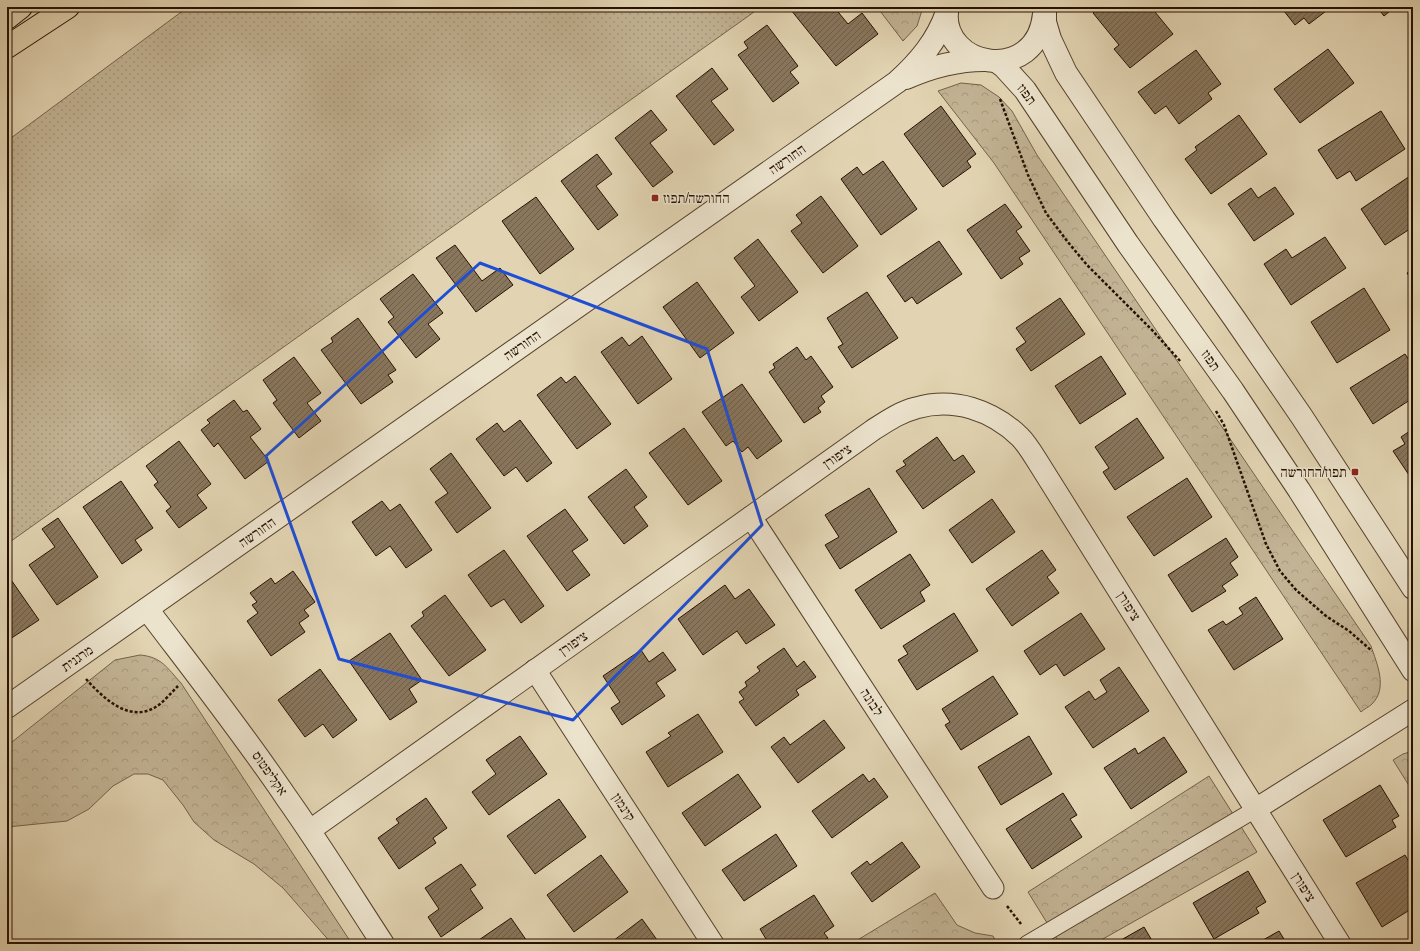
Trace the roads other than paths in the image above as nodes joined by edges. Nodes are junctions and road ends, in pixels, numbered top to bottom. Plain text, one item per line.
1 (21, 7) edge
2 (68, 7) edge
3 (947, 10) edge
4 (1044, 10) edge
5 (7, 18) edge
6 (7, 47) edge
7 (991, 61) junction
8 (897, 82) junction
9 (751, 517) junction
10 (1413, 588) edge
11 (147, 609) junction
12 (535, 670) junction
13 (1413, 670) edge
14 (7, 707) edge
15 (1413, 710) edge
16 (1256, 809) junction
17 (309, 830) junction
18 (993, 888) road end
19 (1030, 942) edge
20 (383, 944) edge
21 (713, 944) edge
22 (1340, 944) edge

1 - 5 highway
2 - 6 highway
3 - 7 street, תפוז
3 - 8 street, החורשה
4 - 7 street, החורשה
4 - 10 street
7 - 8 street, החורשה
7 - 13 street, תפוז
8 - 11 street, החורשה
9 - 12 street, ציפורן
9 - 16 street, ציפורן
9 - 18 street, לבונה
11 - 14 street, מרגנית
11 - 17 street, אקליפטוס
12 - 17 street, ציפורן
12 - 21 street, קינמון
15 - 16 street
16 - 19 street
16 - 22 street, ציפורן
17 - 20 street, אקליפטוס

